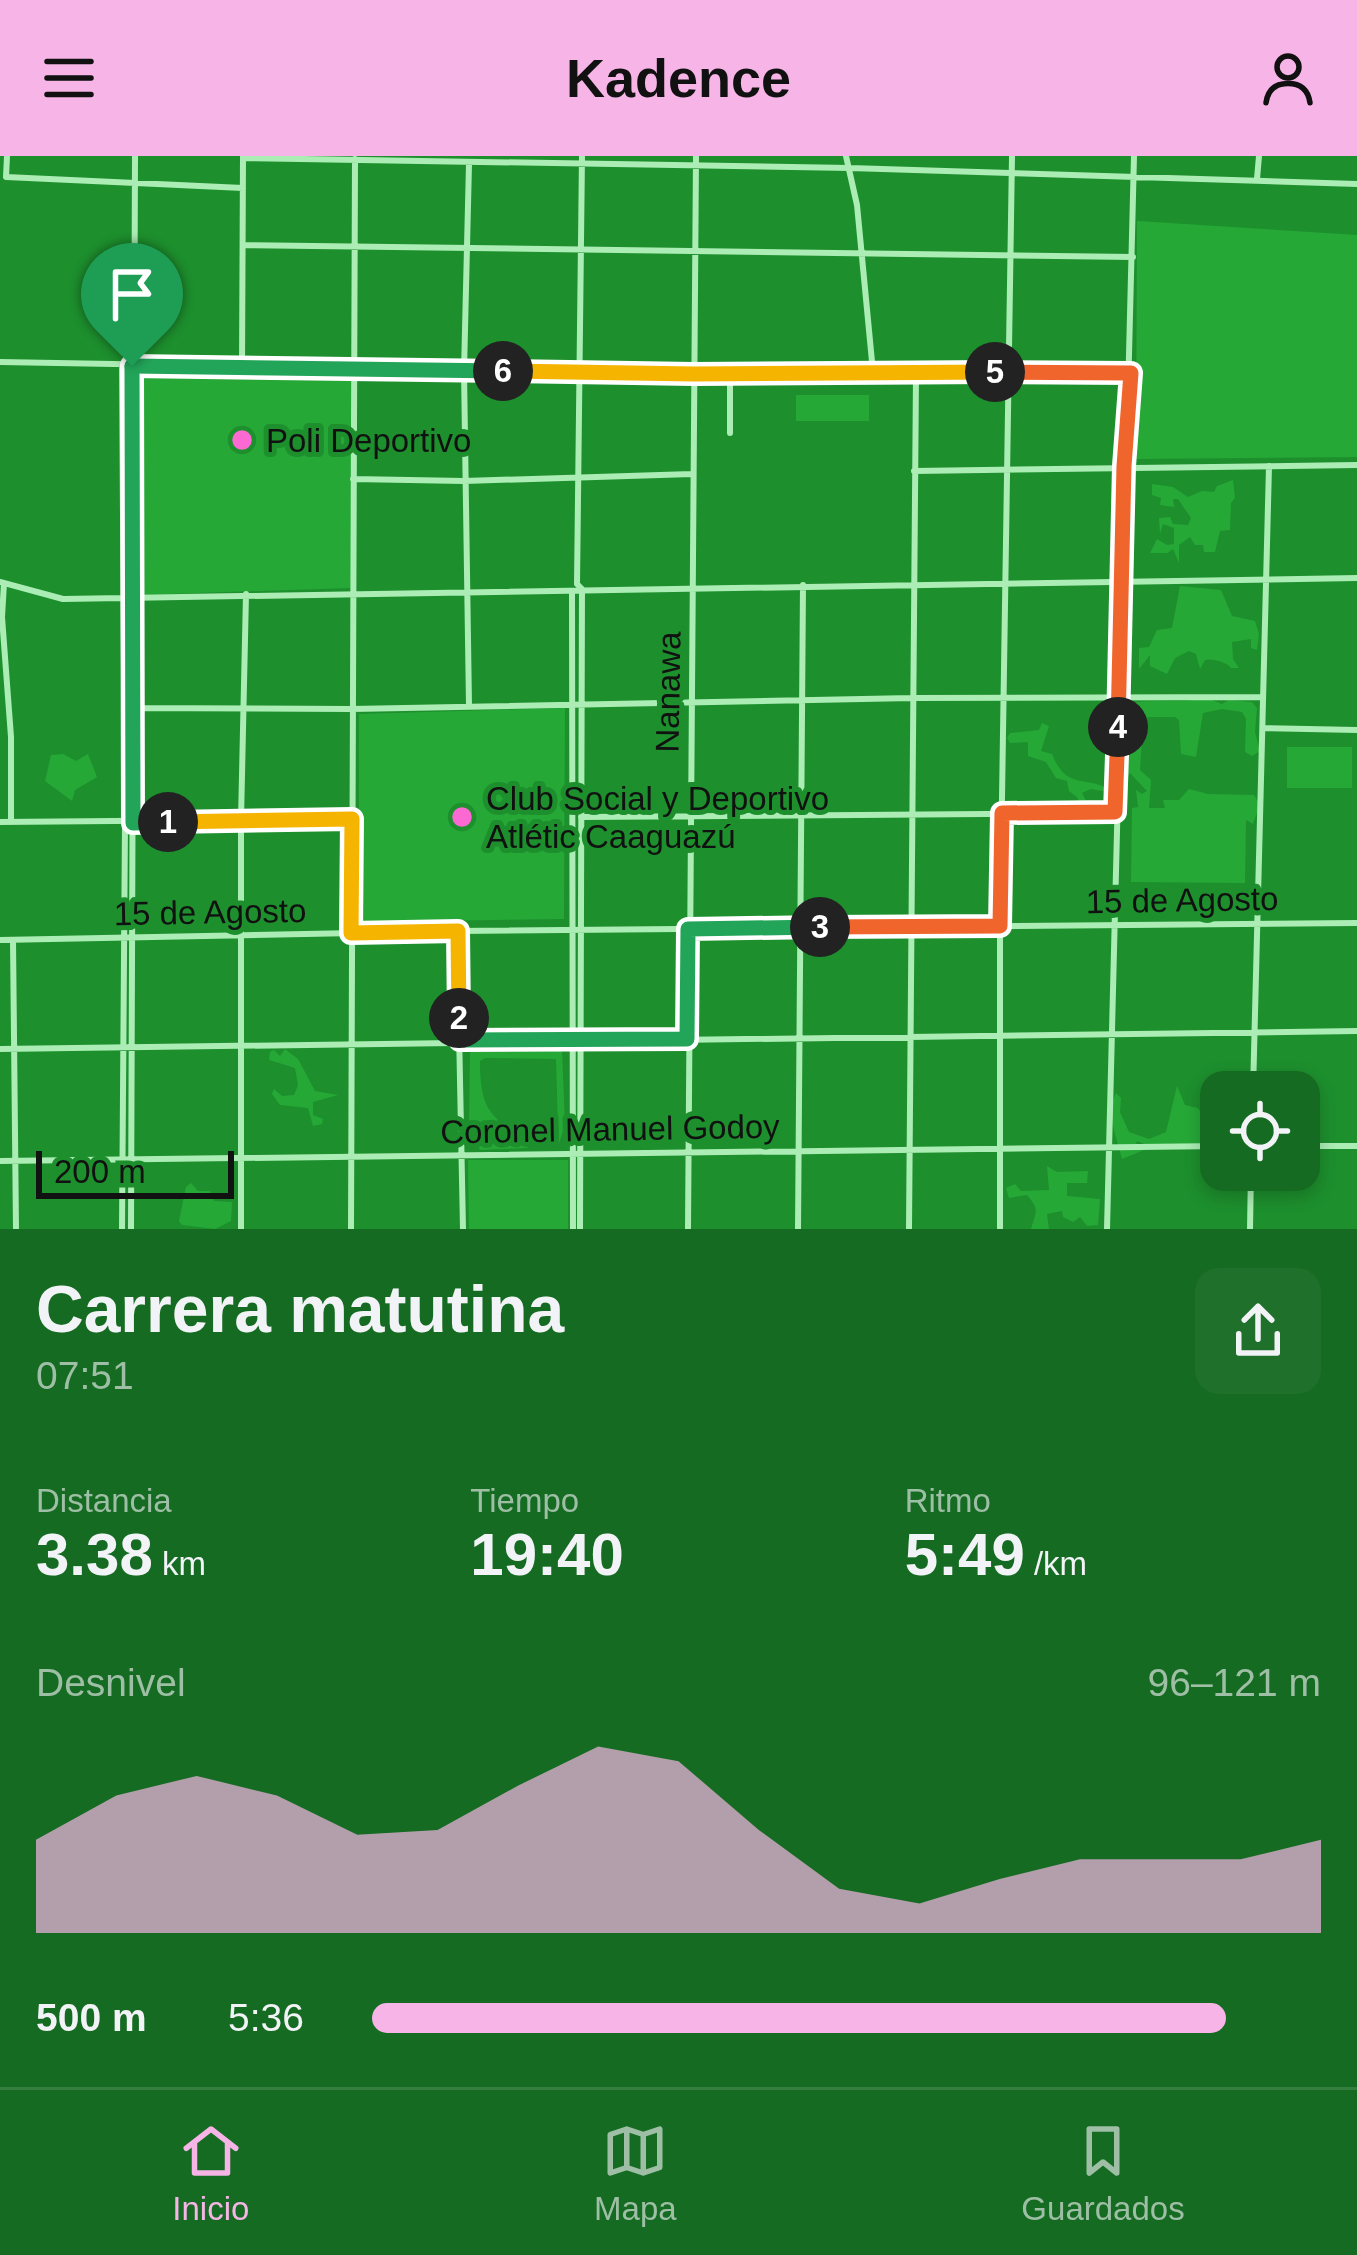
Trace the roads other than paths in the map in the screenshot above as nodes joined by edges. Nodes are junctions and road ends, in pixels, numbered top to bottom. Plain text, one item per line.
1 (7, 156) edge
2 (135, 156) edge
3 (846, 156) edge
4 (1012, 156) edge
5 (1134, 156) edge
6 (1259, 156) edge
7 (243, 157) edge
8 (330, 157) edge
9 (355, 159) junction
10 (581, 160) edge
11 (696, 161) edge
12 (469, 163) junction
13 (850, 168) junction
14 (1012, 175) junction
15 (1134, 177) junction
16 (1257, 179) junction
17 (134, 181) junction
18 (1357, 184) edge
19 (243, 188) junction
20 (243, 245) junction
21 (354, 248) junction
22 (467, 250) junction
23 (581, 251) junction
24 (863, 253) junction
25 (695, 254) junction
26 (1011, 255) junction
27 (1132, 257) junction
28 (0, 362) edge
29 (122, 365) junction
30 (132, 366) junction
31 (242, 368) junction
32 (354, 369) junction
33 (464, 370) junction
34 (1009, 371) junction
35 (580, 372) junction
36 (1131, 373) junction
37 (694, 374) junction
38 (730, 374) junction
39 (873, 374) junction
40 (916, 374) junction
41 (730, 433) dead end
42 (1357, 465) edge
43 (1124, 466) junction
44 (1269, 466) junction
45 (1007, 469) junction
46 (914, 471) junction
47 (692, 474) junction
48 (577, 478) junction
49 (353, 479) junction
50 (464, 481) junction
51 (1357, 578) edge
52 (1265, 580) junction
53 (1123, 582) junction
54 (2, 583) edge
55 (1005, 584) junction
56 (802, 585) junction
57 (913, 585) junction
58 (694, 587) junction
59 (577, 588) junction
60 (466, 591) junction
61 (353, 592) junction
62 (246, 594) junction
63 (128, 596) junction
64 (1003, 697) junction
65 (1119, 697) junction
66 (1263, 697) junction
67 (912, 698) junction
68 (802, 700) junction
69 (690, 702) junction
70 (576, 704) junction
71 (469, 706) junction
72 (128, 708) junction
73 (244, 708) junction
74 (352, 709) junction
75 (1264, 728) junction
76 (1357, 730) edge
77 (0, 737) edge
78 (11, 737) junction
79 (1115, 812) junction
80 (911, 813) junction
81 (1002, 813) junction
82 (800, 814) junction
83 (690, 815) junction
84 (576, 818) junction
85 (352, 819) junction
86 (241, 820) junction
87 (0, 822) edge
88 (11, 822) junction
89 (129, 822) junction
90 (1357, 922) edge
91 (1258, 923) junction
92 (1113, 924) junction
93 (910, 926) junction
94 (1000, 926) junction
95 (799, 928) junction
96 (688, 929) junction
97 (575, 930) junction
98 (458, 931) junction
99 (351, 933) junction
100 (240, 936) junction
101 (134, 938) junction
102 (124, 939) junction
103 (0, 940) edge
104 (14, 940) junction
105 (1357, 1031) edge
106 (1255, 1033) junction
107 (1109, 1034) junction
108 (999, 1035) junction
109 (909, 1036) junction
110 (799, 1037) junction
111 (687, 1039) junction
112 (460, 1040) junction
113 (576, 1041) junction
114 (351, 1043) junction
115 (240, 1044) junction
116 (127, 1046) junction
117 (0, 1048) edge
118 (14, 1048) junction
119 (1254, 1071) edge
120 (1110, 1145) junction
121 (1200, 1146) edge
122 (1320, 1146) edge
123 (1357, 1146) edge
124 (999, 1148) junction
125 (908, 1149) junction
126 (798, 1150) junction
127 (687, 1151) junction
128 (576, 1154) junction
129 (461, 1156) junction
130 (350, 1157) junction
131 (240, 1158) junction
132 (0, 1161) edge
133 (16, 1161) junction
134 (126, 1161) junction
135 (1251, 1191) edge
136 (16, 1229) edge
137 (122, 1229) edge
138 (131, 1229) edge
139 (241, 1229) edge
140 (351, 1229) edge
141 (463, 1229) edge
142 (576, 1229) edge
143 (688, 1229) edge
144 (798, 1229) edge
145 (909, 1229) edge
146 (1000, 1229) edge
147 (1107, 1229) edge
148 (1250, 1229) edge

1 - 17 street
2 - 17 street
3 - 13 street
4 - 14 street
5 - 15 street
6 - 16 street
7 - 8 street
7 - 19 street
8 - 9 street
9 - 12 street
9 - 21 street
10 - 11 street
10 - 12 street
10 - 23 street
11 - 13 street
11 - 25 street, Nanawa
12 - 22 street
13 - 14 street
13 - 24 street
14 - 15 street
14 - 26 street
15 - 16 street
15 - 27 street
16 - 18 street
17 - 19 street
17 - 30 street
19 - 20 street
20 - 21 street
20 - 31 street
21 - 22 street
21 - 32 street
22 - 23 street
22 - 33 street
23 - 25 street
23 - 35 street
24 - 25 street
24 - 26 street
24 - 39 street
25 - 37 street, Nanawa
26 - 27 street
26 - 34 street
27 - 36 street
28 - 29 street
29 - 30 street
29 - 63 street
30 - 31 street
30 - 63 street
31 - 32 street
32 - 33 street
32 - 49 street
33 - 35 street
33 - 50 street
34 - 36 street
34 - 40 street
34 - 45 street
35 - 37 street
35 - 48 street
36 - 43 street
37 - 38 street
37 - 47 street, Nanawa
38 - 39 street
38 - 41 street
39 - 40 street
40 - 46 street
42 - 44 street
43 - 44 street
43 - 45 street
43 - 53 street
44 - 52 street
45 - 46 street
45 - 55 street
46 - 57 street
47 - 48 street
47 - 58 street, Nanawa
48 - 50 street
48 - 59 street
49 - 50 street
49 - 61 street
50 - 60 street
51 - 52 street
52 - 53 street
52 - 66 street
53 - 55 street
53 - 65 street
54 - 63 street
54 - 78 street
55 - 57 street
55 - 64 street
56 - 57 street
56 - 58 street
56 - 68 street
57 - 67 street
58 - 59 street
58 - 69 street, Nanawa
59 - 60 street
59 - 70 street
60 - 61 street
60 - 71 street
61 - 62 street
61 - 74 street
62 - 63 street
62 - 73 street
63 - 72 street
64 - 65 street
64 - 67 street
64 - 81 street
65 - 66 street
65 - 79 street
66 - 75 street
67 - 68 street
67 - 80 street
68 - 69 street
68 - 82 street
69 - 70 street
69 - 83 street, Nanawa
70 - 71 street
70 - 84 street
71 - 74 street
72 - 73 street
72 - 89 street
73 - 74 street
73 - 86 street
74 - 85 street
75 - 76 street
75 - 91 street
77 - 78 street
78 - 88 street
79 - 81 street
79 - 92 street
80 - 81 street
80 - 82 street
80 - 93 street
81 - 94 street
82 - 83 street
82 - 95 street
83 - 84 street
83 - 96 street, Nanawa
84 - 97 street
85 - 86 street
85 - 99 street
86 - 89 street
86 - 100 street
87 - 88 street
88 - 89 street
89 - 101 street
89 - 102 street
90 - 91 street, 15 de Agosto
91 - 92 street, 15 de Agosto
91 - 106 street
92 - 94 street, 15 de Agosto
92 - 107 street
93 - 94 street, 15 de Agosto
93 - 95 street, 15 de Agosto
93 - 109 street
94 - 108 street
95 - 96 street, 15 de Agosto
95 - 110 street
96 - 97 street, 15 de Agosto
96 - 111 street, Nanawa
97 - 98 street, 15 de Agosto
97 - 113 street
98 - 99 street, 15 de Agosto
98 - 112 street
99 - 100 street, 15 de Agosto
99 - 114 street
100 - 101 street, 15 de Agosto
100 - 115 street
101 - 102 street, 15 de Agosto
101 - 116 street
102 - 104 street, 15 de Agosto
102 - 116 street
103 - 104 street, 15 de Agosto
104 - 118 street
105 - 106 street
106 - 107 street
106 - 119 street
107 - 108 street
107 - 120 street
108 - 109 street
108 - 124 street
109 - 110 street
109 - 125 street
110 - 111 street
110 - 126 street
111 - 113 street
111 - 127 street, Nanawa
112 - 113 street
112 - 114 street
112 - 129 street
113 - 128 street
114 - 115 street
114 - 130 street
115 - 116 street
115 - 131 street
116 - 118 street
116 - 134 street
117 - 118 street
118 - 133 street
120 - 121 street, Coronel Manuel Godoy
120 - 124 street, Coronel Manuel Godoy
120 - 147 street
122 - 123 street
124 - 125 street, Coronel Manuel Godoy
124 - 146 street
125 - 126 street, Coronel Manuel Godoy
125 - 145 street
126 - 127 street, Coronel Manuel Godoy
126 - 144 street
127 - 128 street, Coronel Manuel Godoy
127 - 143 street, Nanawa
128 - 129 street, Coronel Manuel Godoy
128 - 142 street
129 - 130 street, Coronel Manuel Godoy
129 - 141 street
130 - 131 street, Coronel Manuel Godoy
130 - 140 street
131 - 134 street, Coronel Manuel Godoy
131 - 139 street
132 - 133 street, Coronel Manuel Godoy
133 - 134 street, Coronel Manuel Godoy
133 - 136 street
134 - 137 street
134 - 138 street
135 - 148 street

